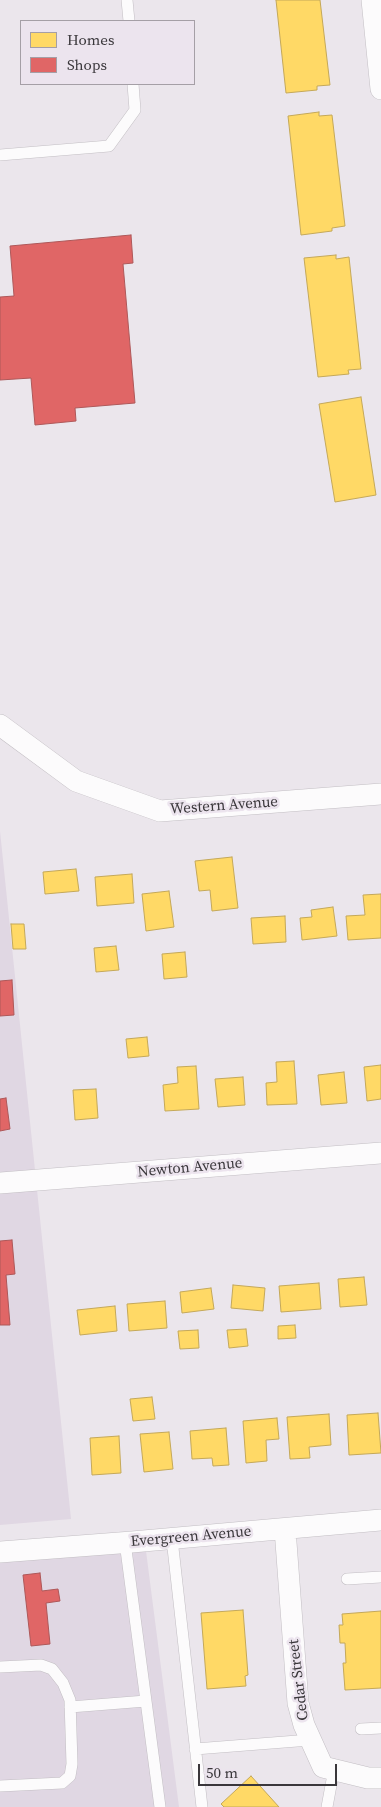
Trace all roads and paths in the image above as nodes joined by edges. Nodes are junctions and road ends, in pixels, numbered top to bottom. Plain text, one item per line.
1 (127, 0) edge
2 (372, 0) edge
3 (129, 20) edge
4 (133, 85) edge
5 (381, 90) edge
6 (0, 155) edge
7 (0, 725) edge
8 (381, 794) edge
9 (381, 1153) edge
10 (0, 1183) edge
11 (381, 1520) edge
12 (285, 1529) junction
13 (172, 1539) junction
14 (125, 1542) junction
15 (0, 1552) edge
16 (381, 1577) edge
17 (347, 1579) dead end
18 (0, 1667) edge
19 (146, 1701) junction
20 (70, 1707) junction
21 (381, 1728) edge
22 (361, 1729) dead end
23 (310, 1740) junction
24 (195, 1749) junction
25 (334, 1769) junction
26 (381, 1778) edge
27 (0, 1786) edge
28 (160, 1807) edge
29 (202, 1807) edge
30 (327, 1807) edge

1 - 3 lane
2 - 5 street
4 - 6 lane
7 - 8 street, Western Avenue
9 - 10 street, Newton Avenue
11 - 12 street, Evergreen Avenue
12 - 13 street, Evergreen Avenue
12 - 23 street, Cedar Street
13 - 14 street, Evergreen Avenue
13 - 24 lane
14 - 15 street, Evergreen Avenue
14 - 19 lane
16 - 17 lane
18 - 20 lane
19 - 20 lane
19 - 28 lane
20 - 27 lane
21 - 22 lane
23 - 24 lane
23 - 25 street, Cedar Street
24 - 29 lane
25 - 26 street, Cedar Street
25 - 30 lane

